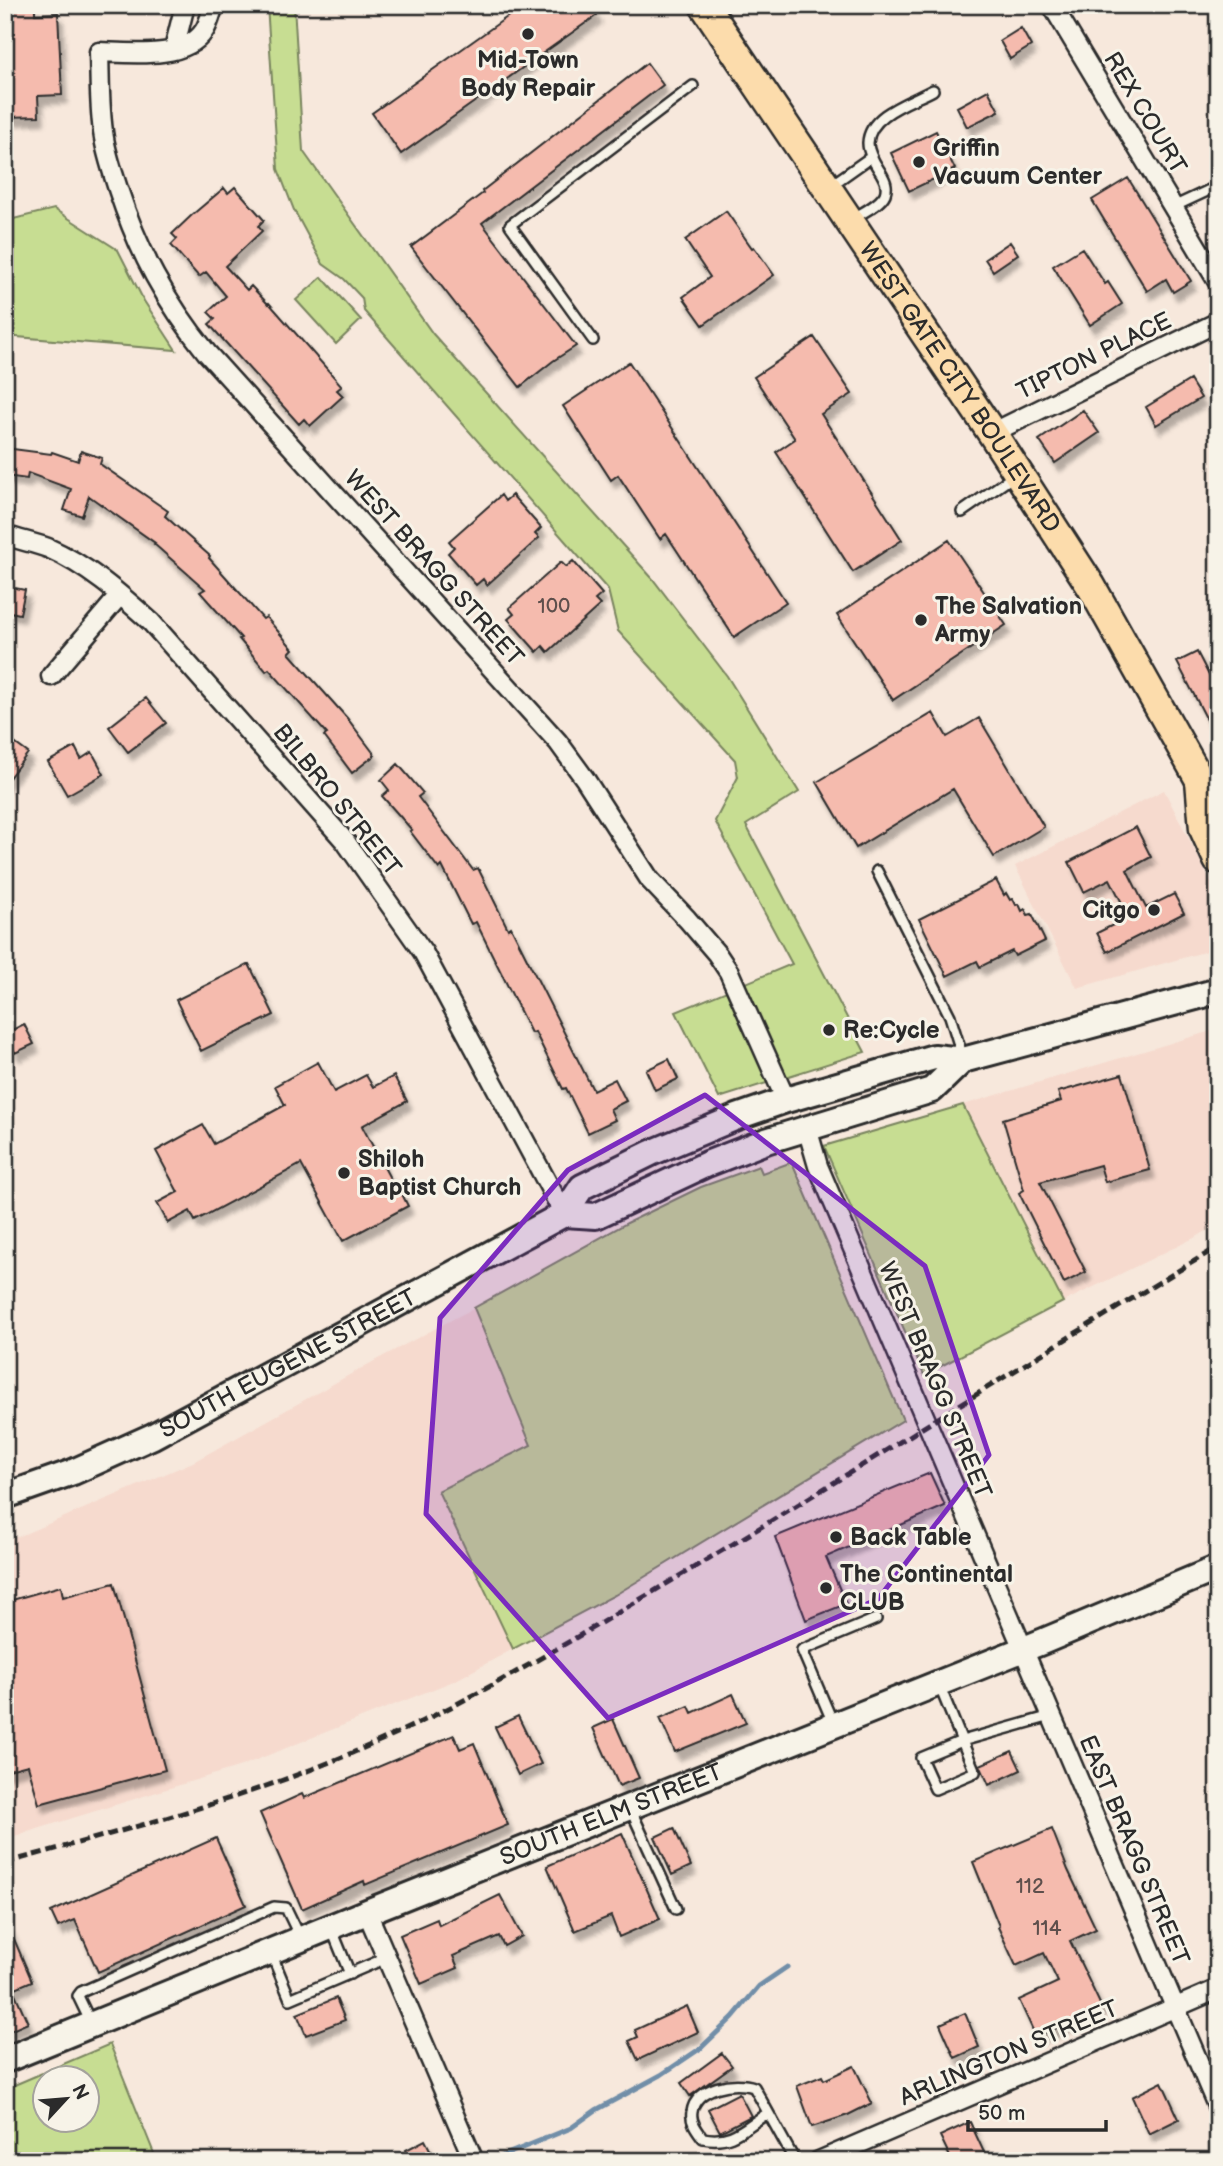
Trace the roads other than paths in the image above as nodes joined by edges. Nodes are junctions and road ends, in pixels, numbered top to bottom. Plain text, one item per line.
1 (185, 5) edge
2 (214, 5) edge
3 (704, 5) edge
4 (1052, 5) edge
5 (174, 49) junction
6 (693, 86) dead end
7 (933, 90) dead end
8 (871, 156) junction
9 (1218, 186) edge
10 (827, 188) junction
11 (1172, 207) junction
12 (849, 221) junction
13 (1218, 282) edge
14 (1218, 322) edge
15 (593, 340) dead end
16 (992, 433) junction
17 (1018, 473) junction
18 (962, 512) dead end
19 (5, 536) edge
20 (120, 595) junction
21 (51, 676) dead end
22 (1209, 788) edge
23 (1218, 860) edge
24 (877, 871) dead end
25 (1218, 991) edge
26 (963, 1060) junction
27 (786, 1100) junction
28 (807, 1128) junction
29 (564, 1213) junction
30 (5, 1496) edge
31 (1218, 1567) edge
32 (876, 1619) dead end
33 (1022, 1650) junction
34 (938, 1683) junction
35 (1051, 1716) junction
36 (834, 1725) junction
37 (962, 1741) junction
38 (630, 1807) junction
39 (676, 1909) dead end
40 (367, 1912) junction
41 (330, 1927) junction
42 (301, 1939) junction
43 (271, 1951) junction
44 (386, 1958) junction
45 (350, 1974) junction
46 (1218, 1989) edge
47 (1175, 2008) junction
48 (92, 2025) junction
49 (5, 2060) edge
50 (1218, 2108) edge
51 (768, 2113) junction
52 (474, 2161) edge
53 (795, 2161) edge
54 (819, 2161) edge

1 - 5 street
2 - 5 street
3 - 10 main road, WEST GATE CITY BOULEVARD
4 - 11 street, REX COURT
5 - 27 street, WEST BRAGG STREET
6 - 15 lane
7 - 8 lane
8 - 10 lane
8 - 12 lane
9 - 11 lane
10 - 12 main road, WEST GATE CITY BOULEVARD
11 - 13 street, REX COURT
12 - 16 main road, WEST GATE CITY BOULEVARD
14 - 16 street, TIPTON PLACE
16 - 17 main road, WEST GATE CITY BOULEVARD
17 - 18 lane
17 - 22 main road, WEST GATE CITY BOULEVARD
19 - 20 street, BILBRO STREET
20 - 21 street
20 - 29 street, BILBRO STREET
22 - 23 main road, WEST GATE CITY BOULEVARD
24 - 26 lane
25 - 26 main road, SOUTH EUGENE STREET
26 - 27 main road, SOUTH EUGENE STREET
26 - 28 main road, SOUTH EUGENE STREET
27 - 29 main road, SOUTH EUGENE STREET
28 - 29 main road, SOUTH EUGENE STREET
28 - 33 street, WEST BRAGG STREET
29 - 30 main road, SOUTH EUGENE STREET
31 - 33 main road, SOUTH ELM STREET
32 - 36 lane
33 - 34 main road, SOUTH ELM STREET
33 - 35 street, EAST BRAGG STREET
34 - 36 main road, SOUTH ELM STREET
34 - 37 lane
35 - 37 lane
35 - 47 street, EAST BRAGG STREET
36 - 38 main road, SOUTH ELM STREET
37 - 37 lane
38 - 39 lane
38 - 40 main road, SOUTH ELM STREET
40 - 41 main road, SOUTH ELM STREET
40 - 44 street
41 - 42 main road, SOUTH ELM STREET
41 - 45 lane
42 - 43 main road, SOUTH ELM STREET
42 - 48 lane
43 - 45 lane
43 - 48 main road, SOUTH ELM STREET
44 - 45 lane
44 - 52 street
46 - 47 street, ARLINGTON STREET
47 - 50 street, EAST BRAGG STREET
47 - 54 street, ARLINGTON STREET
48 - 49 main road, SOUTH ELM STREET
51 - 51 lane
51 - 53 lane

